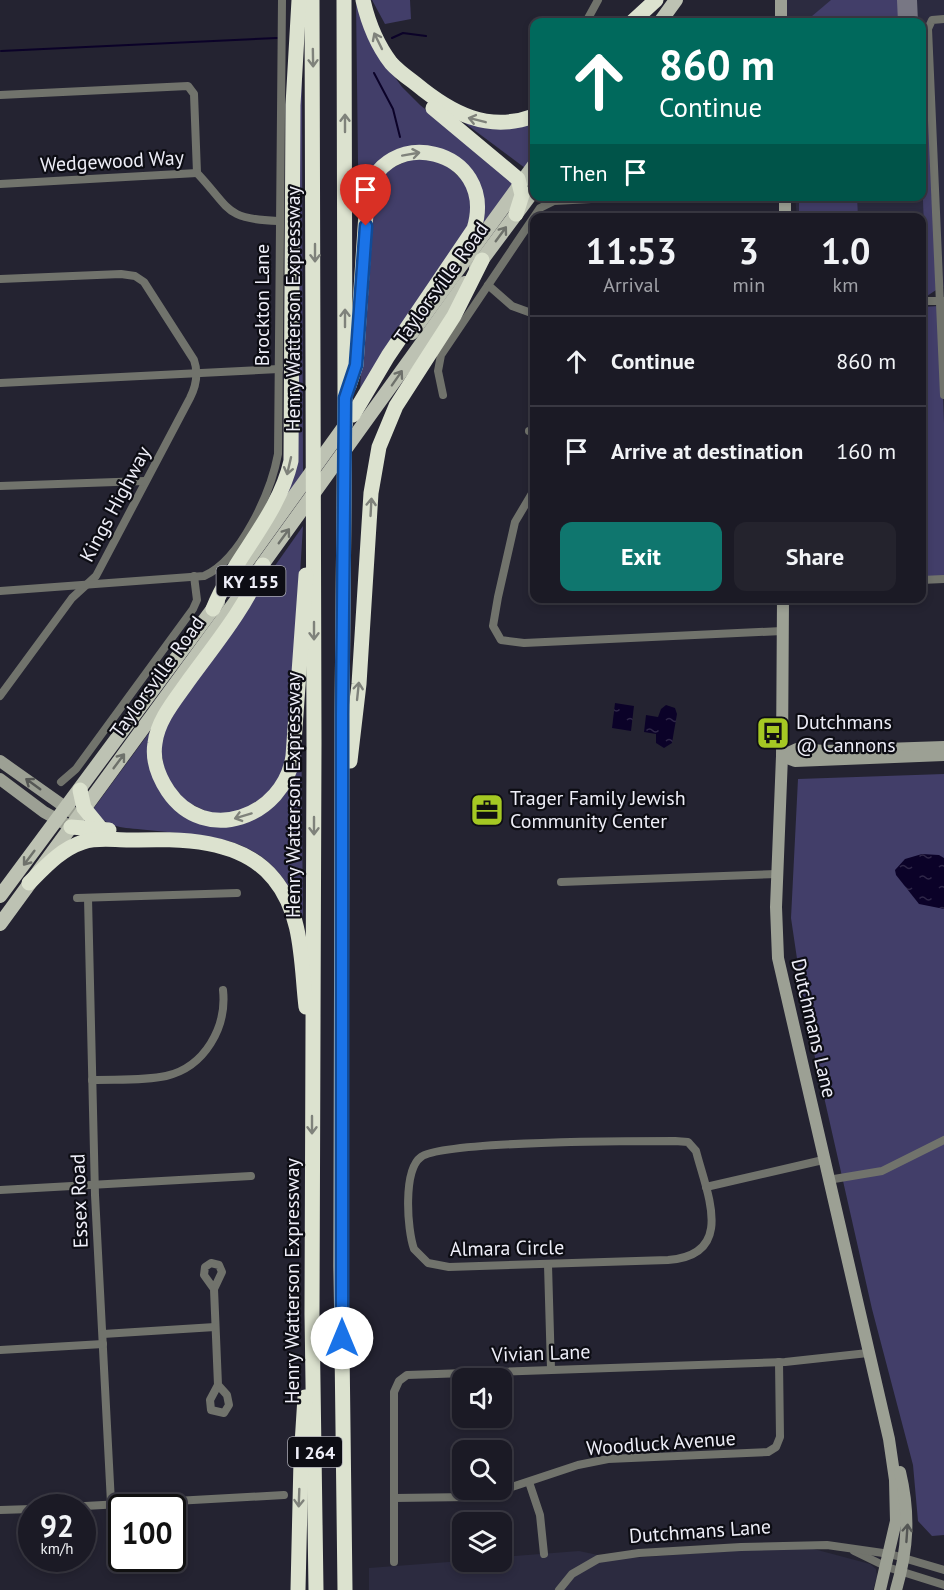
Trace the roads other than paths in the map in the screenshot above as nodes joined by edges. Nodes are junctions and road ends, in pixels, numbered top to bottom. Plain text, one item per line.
1 (282, 0) edge
2 (299, 0) edge
3 (312, 0) edge
4 (344, 0) edge
5 (363, 0) edge
6 (598, 0) edge
7 (657, 0) edge
8 (676, 0) edge
9 (781, 0) edge
10 (588, 18) edge
11 (637, 18) edge
12 (645, 18) edge
13 (663, 18) edge
14 (781, 18) edge
15 (944, 19) edge
16 (404, 75) junction
17 (0, 95) edge
18 (530, 117) edge
19 (197, 173) junction
20 (0, 184) edge
21 (527, 186) edge
22 (555, 201) edge
23 (536, 213) edge
24 (516, 214) joint
25 (278, 221) junction
26 (530, 222) edge
27 (482, 260) junction
28 (0, 279) edge
29 (488, 285) junction
30 (926, 301) edge
31 (942, 301) edge
32 (530, 313) edge
33 (279, 369) junction
34 (196, 374) junction
35 (0, 383) edge
36 (944, 395) edge
37 (443, 396) dead end
38 (345, 398) junction
39 (353, 415) junction
40 (145, 482) junction
41 (0, 486) edge
42 (530, 496) edge
43 (314, 524) junction
44 (263, 565) junction
45 (194, 576) junction
46 (944, 579) edge
47 (926, 580) edge
48 (86, 583) junction
49 (0, 591) edge
50 (783, 603) edge
51 (213, 609) junction
52 (782, 631) junction
53 (0, 696) edge
54 (944, 747) edge
55 (944, 755) edge
56 (782, 756) junction
57 (0, 761) edge
58 (0, 779) edge
59 (61, 782) dead end
60 (80, 790) junction
61 (67, 808) junction
62 (73, 818) junction
63 (342, 833) junction
64 (158, 839) junction
65 (777, 874) junction
66 (561, 882) dead end
67 (29, 883) junction
68 (237, 893) dead end
69 (0, 896) edge
70 (76, 898) dead end
71 (88, 898) junction
72 (0, 924) edge
73 (223, 990) dead end
74 (312, 1066) junction
75 (92, 1080) junction
76 (944, 1140) edge
77 (823, 1160) junction
78 (251, 1176) dead end
79 (828, 1180) junction
80 (95, 1185) junction
81 (706, 1187) junction
82 (0, 1190) edge
83 (548, 1265) junction
84 (214, 1289) dead end
85 (312, 1314) junction
86 (215, 1328) junction
87 (103, 1339) junction
88 (0, 1350) edge
89 (868, 1353) junction
90 (778, 1362) junction
91 (551, 1369) junction
92 (218, 1385) dead end
93 (892, 1458) junction
94 (529, 1482) junction
95 (111, 1494) edge
96 (284, 1495) dead end
97 (394, 1498) junction
98 (186, 1500) edge
99 (18, 1509) edge
100 (0, 1510) edge
101 (544, 1554) dead end
102 (904, 1558) junction
103 (888, 1560) junction
104 (394, 1562) dead end
105 (942, 1569) edge
106 (902, 1572) junction
107 (940, 1584) edge
108 (298, 1590) edge
109 (316, 1590) edge
110 (345, 1590) edge
111 (559, 1590) edge
112 (880, 1590) edge
113 (896, 1590) edge

1 - 25 street, Brockton Lane
2 -> 51 highway
3 -> 43 highway, Henry Watterson Expressway / I 264
38 -> 4 highway, I 264
16 -> 5 highway
6 - 10 street
7 - 11 highway
7 - 12 main road
8 - 13 main road
9 - 14 main road
15 - 31 street
18 -> 16 highway
16 - 21 highway
17 - 19 street
19 - 20 street, Wedgewood Way
19 - 25 street, Wedgewood Way
21 - 24 highway
21 - 39 main road, Taylorsville Road / KY 155
22 - 23 street
27 -> 24 main road, Taylorsville Road / KY 155
25 - 33 street, Brockton Lane
26 - 29 street
44 -> 27 main road, Taylorsville Road / KY 155
63 -> 27 highway
28 - 34 street
29 - 32 street
29 - 37 street
30 - 31 street
31 - 36 street
33 - 34 street
33 - 45 street, Brockton Lane
34 - 35 street
34 - 40 street, Kings Highway
38 -> 39 highway
38 - 63 highway, I 264
39 - 51 main road, Taylorsville Road / KY 155
40 - 41 street
40 - 48 street, Kings Highway
42 - 52 street
43 -> 44 highway
43 -> 74 highway, Henry Watterson Expressway / I 264
62 -> 44 main road, Taylorsville Road / KY 155
45 - 48 street, Brockton Lane
45 - 59 street, Taylorsville Road
46 - 47 street
48 - 49 street, Brockton Lane
48 - 53 street, Kings Highway
50 - 52 main road, Dutchmans Lane
51 - 60 main road, Taylorsville Road / KY 155
52 - 56 main road, Dutchmans Lane
54 - 56 main road
55 - 56 main road
56 - 65 main road, Dutchmans Lane
61 -> 57 main road
58 - 62 main road
60 - 61 main road, Taylorsville Road / KY 155
60 - 62 highway
61 - 62 main road, Taylorsville Road / KY 155
62 - 64 highway
62 - 67 main road, Taylorsville Road / KY 155
62 -> 69 main road, Taylorsville Road / KY 155
63 - 110 highway, I 264
64 - 67 highway
64 - 74 highway
65 - 66 street
65 - 77 main road, Dutchmans Lane
67 - 72 main road, Taylorsville Road / KY 155
68 - 71 street
70 - 71 street
71 - 75 street, Essex Road
73 - 75 street
74 -> 85 highway, Henry Watterson Expressway / I 264
75 - 80 street, Essex Road
76 - 79 street
77 - 79 main road, Dutchmans Lane
77 - 81 street
78 - 80 street
79 - 89 main road, Dutchmans Lane
80 - 82 street
80 - 87 street, Essex Road
81 - 83 street, Almara Circle
81 - 83 street, Almara Circle
83 - 91 street
84 - 86 street
85 -> 108 highway
85 - 109 highway, Henry Watterson Expressway / I 264
86 - 87 street
86 - 92 street
87 - 88 street
87 - 95 street, Essex Road
89 - 90 street, Vivian Lane
89 - 93 main road, Dutchmans Lane
90 - 91 street, Vivian Lane
90 - 94 street, Woodluck Avenue
91 - 97 street, Vivian Lane
102 -> 93 main road
93 - 103 main road
94 - 97 street, Woodluck Avenue
94 - 101 street
96 - 98 street
97 - 104 street, Vivian Lane
99 - 100 street
102 - 103 street
102 - 105 street
102 - 106 main road
103 - 106 street
103 - 111 street, Dutchmans Lane
103 - 112 main road
105 - 107 street
106 - 107 street
106 - 113 main road

